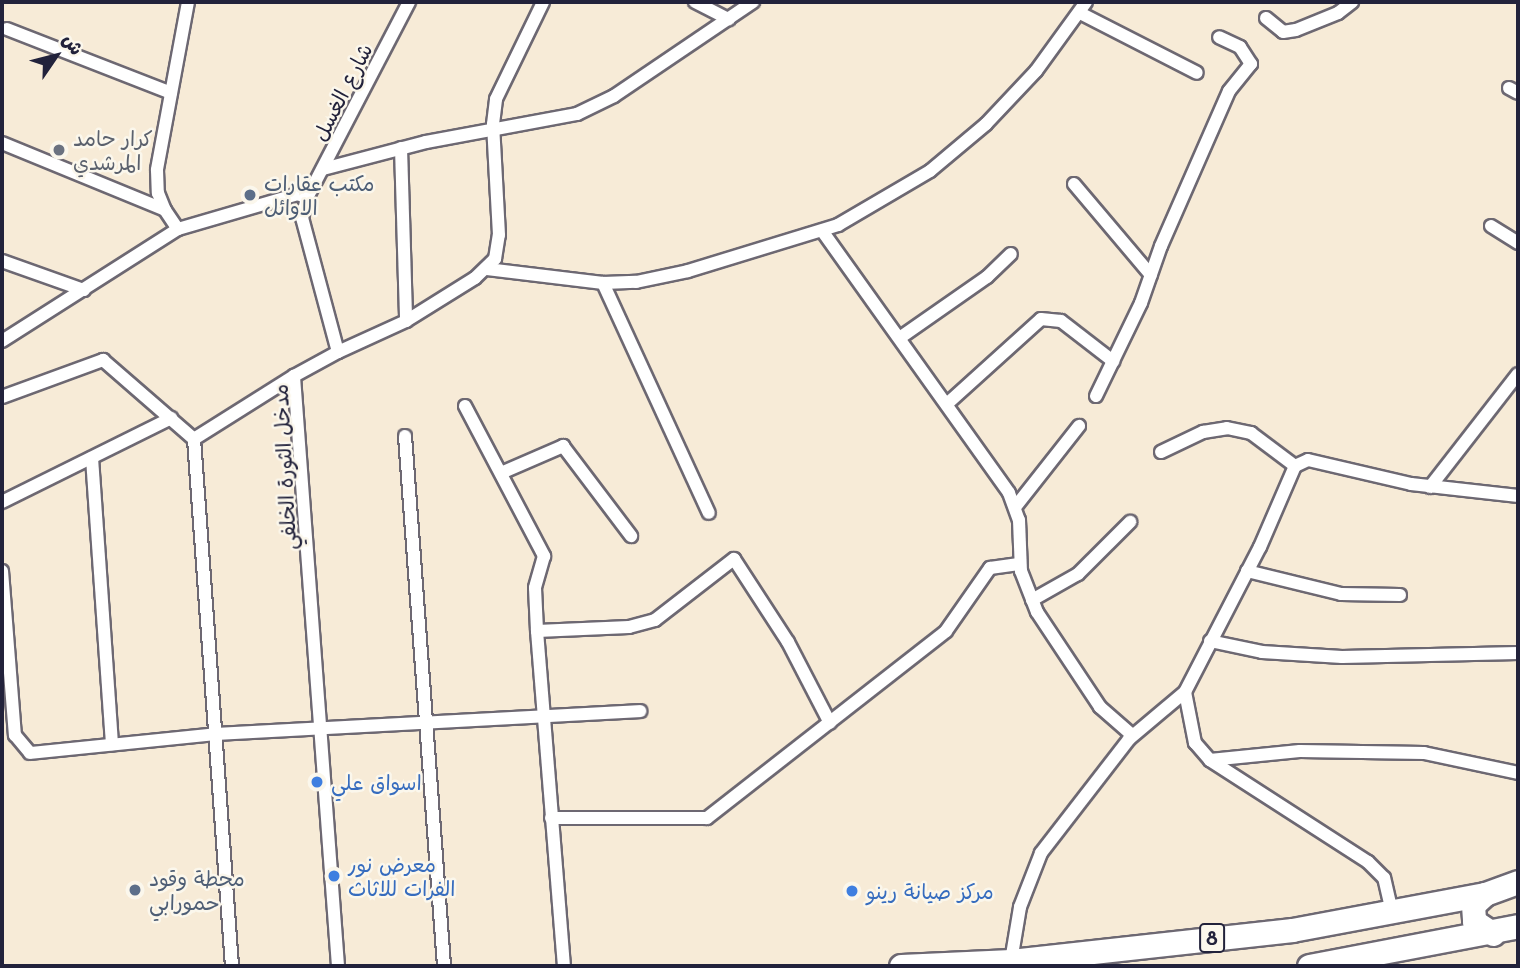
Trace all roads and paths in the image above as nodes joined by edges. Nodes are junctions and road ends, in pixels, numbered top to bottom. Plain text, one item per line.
1 (188, 2) edge
2 (409, 2) edge
3 (544, 2) edge
4 (695, 2) edge
5 (753, 2) edge
6 (1352, 2) edge
7 (1083, 7) edge
8 (1266, 18) dead end
9 (729, 19) junction
10 (7, 29) dead end
11 (1219, 37) dead end
12 (1197, 73) dead end
13 (171, 93) junction
14 (493, 131) junction
15 (2, 143) edge
16 (401, 148) junction
17 (323, 169) junction
18 (1074, 184) dead end
19 (307, 198) junction
20 (165, 210) junction
21 (1491, 226) dead end
22 (178, 229) junction
23 (822, 232) junction
24 (1518, 243) edge
25 (1011, 254) dead end
26 (2, 261) edge
27 (487, 269) junction
28 (1151, 275) junction
29 (603, 283) junction
30 (84, 290) junction
31 (406, 321) junction
32 (901, 337) junction
33 (2, 341) edge
34 (338, 352) junction
35 (1113, 361) junction
36 (1518, 374) edge
37 (294, 376) junction
38 (1096, 396) dead end
39 (2, 397) edge
40 (948, 403) junction
41 (465, 406) dead end
42 (171, 418) junction
43 (1079, 426) dead end
44 (405, 436) dead end
45 (194, 439) junction
46 (1161, 453) dead end
47 (92, 458) junction
48 (1295, 466) junction
49 (501, 473) junction
50 (1430, 487) junction
51 (1518, 496) edge
52 (2, 502) edge
53 (1016, 506) junction
54 (709, 513) dead end
55 (1130, 522) dead end
56 (631, 536) dead end
57 (1019, 564) junction
58 (2, 571) edge
59 (1247, 571) junction
60 (1400, 594) dead end
61 (1032, 600) junction
62 (537, 631) junction
63 (1210, 641) junction
64 (1518, 653) edge
65 (1185, 692) junction
66 (640, 711) dead end
67 (545, 716) junction
68 (425, 721) junction
69 (830, 723) junction
70 (322, 727) junction
71 (217, 734) junction
72 (1132, 735) junction
73 (111, 744) junction
74 (1210, 760) junction
75 (1518, 773) edge
76 (551, 818) junction
77 (1518, 883) edge
78 (1485, 894) junction
79 (1392, 912) junction
80 (1518, 926) edge
81 (1493, 934) junction
82 (1399, 951) junction
83 (1011, 961) junction
84 (1323, 965) edge
85 (232, 966) edge
86 (338, 966) edge
87 (444, 966) edge
88 (564, 966) edge
89 (901, 966) edge

1 - 13 street
2 - 17 street, شارع الغسل
3 - 14 street
4 - 9 street
5 - 9 street
6 - 8 street
7 - 12 street
7 - 23 street
9 - 14 street
10 - 13 street
11 - 28 street
13 - 20 street
14 - 16 street
14 - 27 street
15 - 20 street
16 - 17 street
16 - 31 street
17 - 19 street, شارع الغسل
18 - 28 street
19 - 22 street
19 - 34 street
20 - 22 street
21 - 24 street
22 - 30 street
23 - 29 street
23 - 32 street
25 - 32 street
26 - 30 street
27 - 29 street
27 - 31 street, مدخل الثورة الخلفي
28 - 35 street
29 - 54 street
30 - 33 street
31 - 34 street, مدخل الثورة الخلفي
32 - 40 street
34 - 37 street, مدخل الثورة الخلفي
35 - 38 street
35 - 40 street
36 - 50 street
37 - 45 street
37 - 70 street, مدخل الثورة الخلفي
39 - 42 street
40 - 53 street
41 - 49 street
42 - 45 street
42 - 47 street
43 - 53 street
44 - 68 street
45 - 71 street
46 - 48 street
47 - 52 street
47 - 73 street
48 - 50 street
48 - 59 street
49 - 56 street
49 - 62 street
50 - 51 street
53 - 57 street
55 - 61 street
57 - 61 street
57 - 69 street
58 - 73 street
59 - 60 street
59 - 63 street
61 - 72 street
62 - 67 street
62 - 69 street
63 - 64 street
63 - 65 street
65 - 72 street
65 - 74 street
66 - 67 street
67 - 68 street
67 - 76 street
68 - 70 street
68 - 87 street
69 - 76 street
70 - 71 street
70 - 86 street, مدخل الثورة الخلفي
71 - 73 street
71 - 85 street
72 - 83 street
74 - 75 street
74 - 79 street
76 - 88 street
77 - 78 highway, 8
78 - 79 highway, 8
78 - 81 highway
79 - 82 highway
79 - 83 highway, 8
80 - 81 highway
81 - 82 highway
82 - 84 highway
83 - 89 highway, 8

